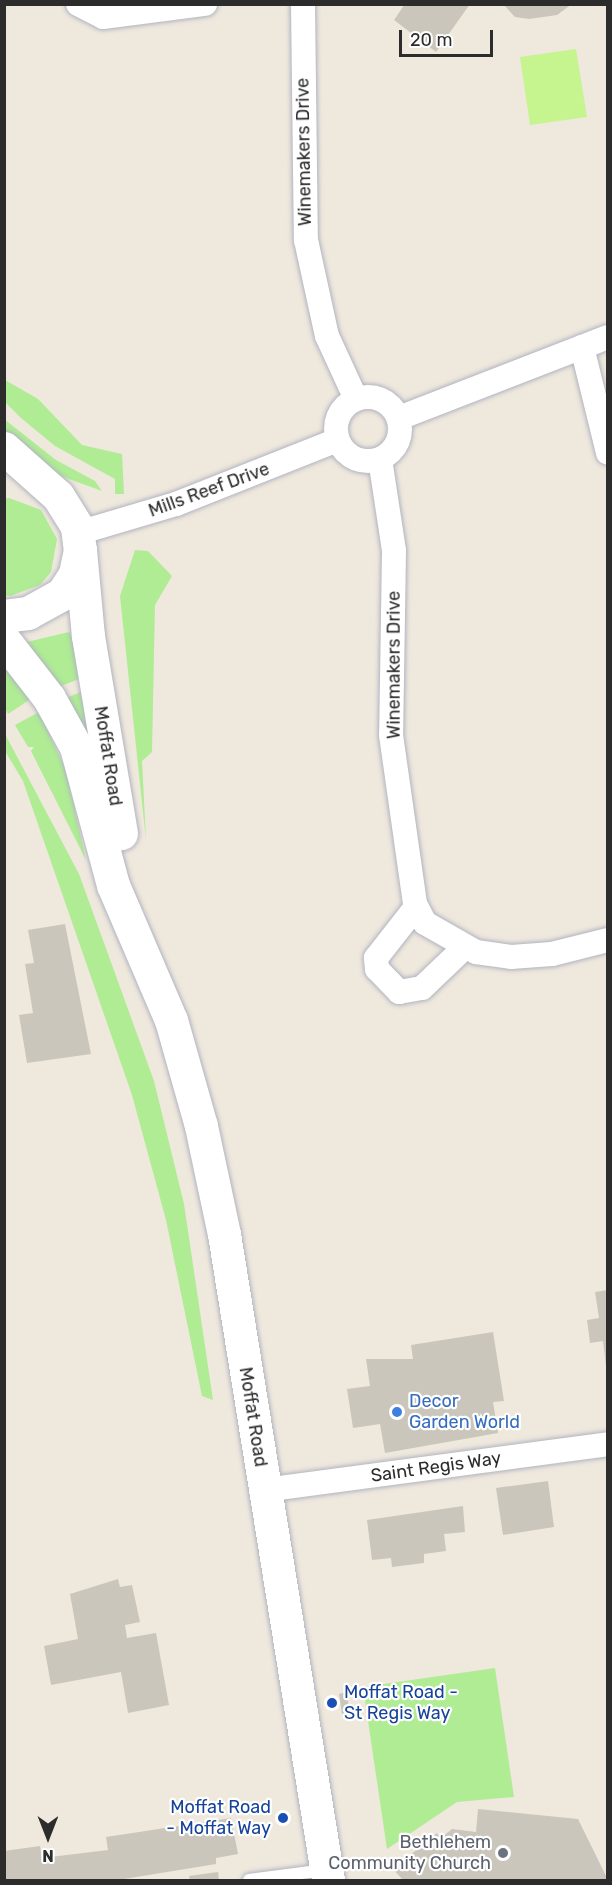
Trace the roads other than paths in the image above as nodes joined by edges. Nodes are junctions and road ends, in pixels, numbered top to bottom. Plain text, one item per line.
1 (78, 4) edge
2 (206, 4) edge
3 (303, 4) edge
4 (608, 337) edge
5 (582, 347) junction
6 (356, 399) junction
7 (399, 418) junction
8 (338, 441) junction
9 (4, 448) edge
10 (608, 453) edge
11 (380, 459) junction
12 (4, 476) edge
13 (49, 489) junction
14 (79, 541) junction
15 (4, 616) edge
16 (4, 640) edge
17 (417, 907) junction
18 (608, 940) edge
19 (465, 947) junction
20 (148, 960) junction
21 (608, 1444) edge
22 (264, 1490) junction
23 (327, 1875) edge
24 (249, 1881) edge

1 - 2 street
3 - 6 street, Winemakers Drive
4 - 5 street
5 - 7 street
5 - 10 street
6 - 7 street
6 - 8 street
7 - 11 street
8 - 11 street
8 - 14 street, Mills Reef Drive
9 - 13 main road, Moffat Road
11 - 17 street, Winemakers Drive
12 - 13 main road
13 - 14 main road, Moffat Road
14 - 15 main road
14 - 20 main road, Moffat Road
16 - 20 main road, Moffat Road
17 - 19 street
17 - 19 street
18 - 19 street
20 - 22 main road, Moffat Road
21 - 22 street, Saint Regis Way
22 - 23 main road, Moffat Road
23 - 24 lane

